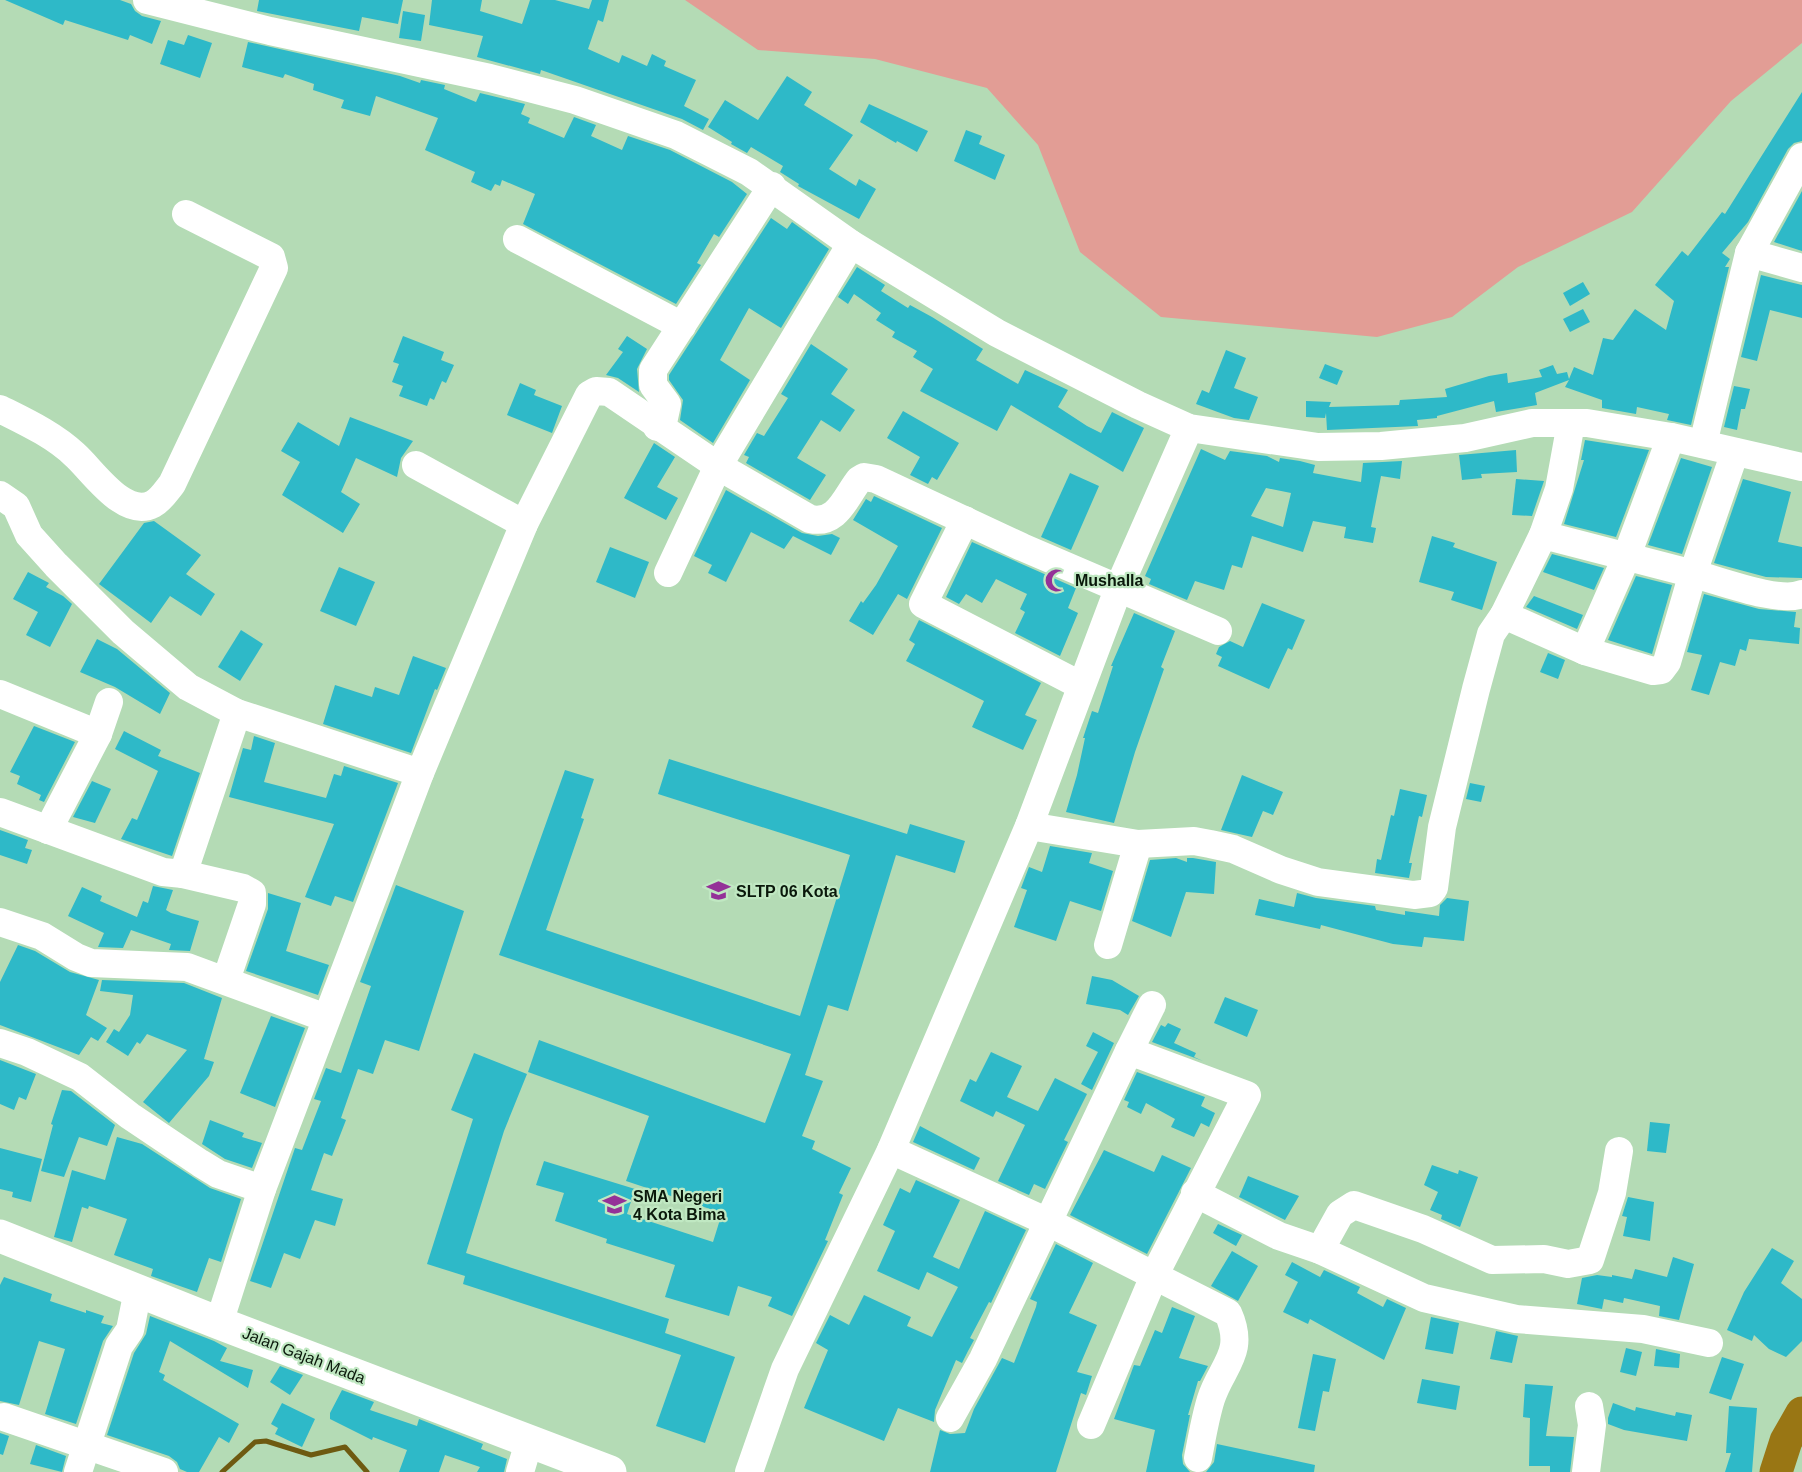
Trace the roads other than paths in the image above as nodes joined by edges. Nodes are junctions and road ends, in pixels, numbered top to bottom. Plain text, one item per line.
1 (157, 2) edge
2 (1802, 157) edge
3 (772, 186) junction
4 (186, 214) dead end
5 (517, 239) dead end
6 (851, 244) junction
7 (1749, 253) junction
8 (1802, 268) edge
9 (682, 326) junction
10 (0, 409) edge
11 (1571, 423) junction
12 (657, 427) junction
13 (1190, 428) junction
14 (1671, 437) junction
15 (1703, 444) junction
16 (1735, 452) junction
17 (416, 465) dead end
18 (718, 466) junction
19 (1802, 467) edge
20 (0, 495) edge
21 (965, 520) junction
22 (524, 524) junction
23 (1543, 535) junction
24 (1626, 558) junction
25 (668, 573) dead end
26 (1693, 573) junction
27 (1119, 587) junction
28 (1802, 594) edge
29 (1504, 615) junction
30 (1218, 631) dead end
31 (1586, 651) junction
32 (1080, 685) junction
33 (0, 694) edge
34 (109, 702) dead end
35 (237, 713) junction
36 (98, 734) junction
37 (420, 773) junction
38 (0, 812) edge
39 (1029, 826) junction
40 (48, 830) junction
41 (1138, 844) junction
42 (183, 874) junction
43 (0, 922) edge
44 (1108, 945) dead end
45 (226, 980) junction
46 (1152, 1005) dead end
47 (326, 1018) junction
48 (0, 1043) edge
49 (1129, 1052) junction
50 (891, 1150) junction
51 (1618, 1151) dead end
52 (262, 1189) junction
53 (1195, 1193) junction
54 (1048, 1222) junction
55 (0, 1236) edge
56 (1320, 1250) junction
57 (1154, 1276) junction
58 (138, 1290) junction
59 (219, 1323) junction
60 (1709, 1343) dead end
61 (1589, 1406) dead end
62 (3, 1416) dead end
63 (950, 1418) dead end
64 (1090, 1425) dead end
65 (524, 1457) edge
66 (1198, 1458) dead end
67 (82, 1459) edge
68 (164, 1472) edge
69 (610, 1472) edge
70 (749, 1472) edge
71 (1586, 1472) edge

1 - 3 street
2 - 7 street
3 - 6 street
3 - 9 street
4 - 10 street
5 - 9 street
6 - 13 street
6 - 18 street
7 - 8 street
7 - 15 street
9 - 12 street
11 - 13 street
11 - 14 street
11 - 23 street
12 - 18 street
12 - 22 street
13 - 27 street
14 - 15 street
14 - 24 street
15 - 16 street
16 - 19 street
16 - 26 street
17 - 22 street
18 - 21 street
18 - 25 street
20 - 35 street
21 - 27 street
21 - 32 street
22 - 37 street
23 - 24 street
23 - 29 street
24 - 26 street
24 - 31 street
26 - 28 street
26 - 31 street
27 - 30 street
27 - 32 street
29 - 31 street
29 - 41 street
32 - 39 street
33 - 36 street
34 - 36 street
35 - 37 street
35 - 42 street
36 - 40 street
37 - 47 street
38 - 40 street
39 - 41 street
39 - 50 street
40 - 42 street
41 - 44 street
42 - 45 street
43 - 45 street
45 - 47 street
46 - 49 street
47 - 52 street
48 - 52 street
49 - 53 street
49 - 54 street
50 - 54 street
50 - 70 street
51 - 56 street
52 - 59 street
53 - 56 street
53 - 57 street
54 - 57 street
54 - 63 street
55 - 58 main road, Jalan Gajah Mada
56 - 60 street
57 - 64 street
57 - 66 street
58 - 59 main road, Jalan Gajah Mada
58 - 67 street
59 - 65 main road, Jalan Gajah Mada
61 - 71 street
62 - 67 street
65 - 69 main road, Jalan Gajah Mada
67 - 68 street

